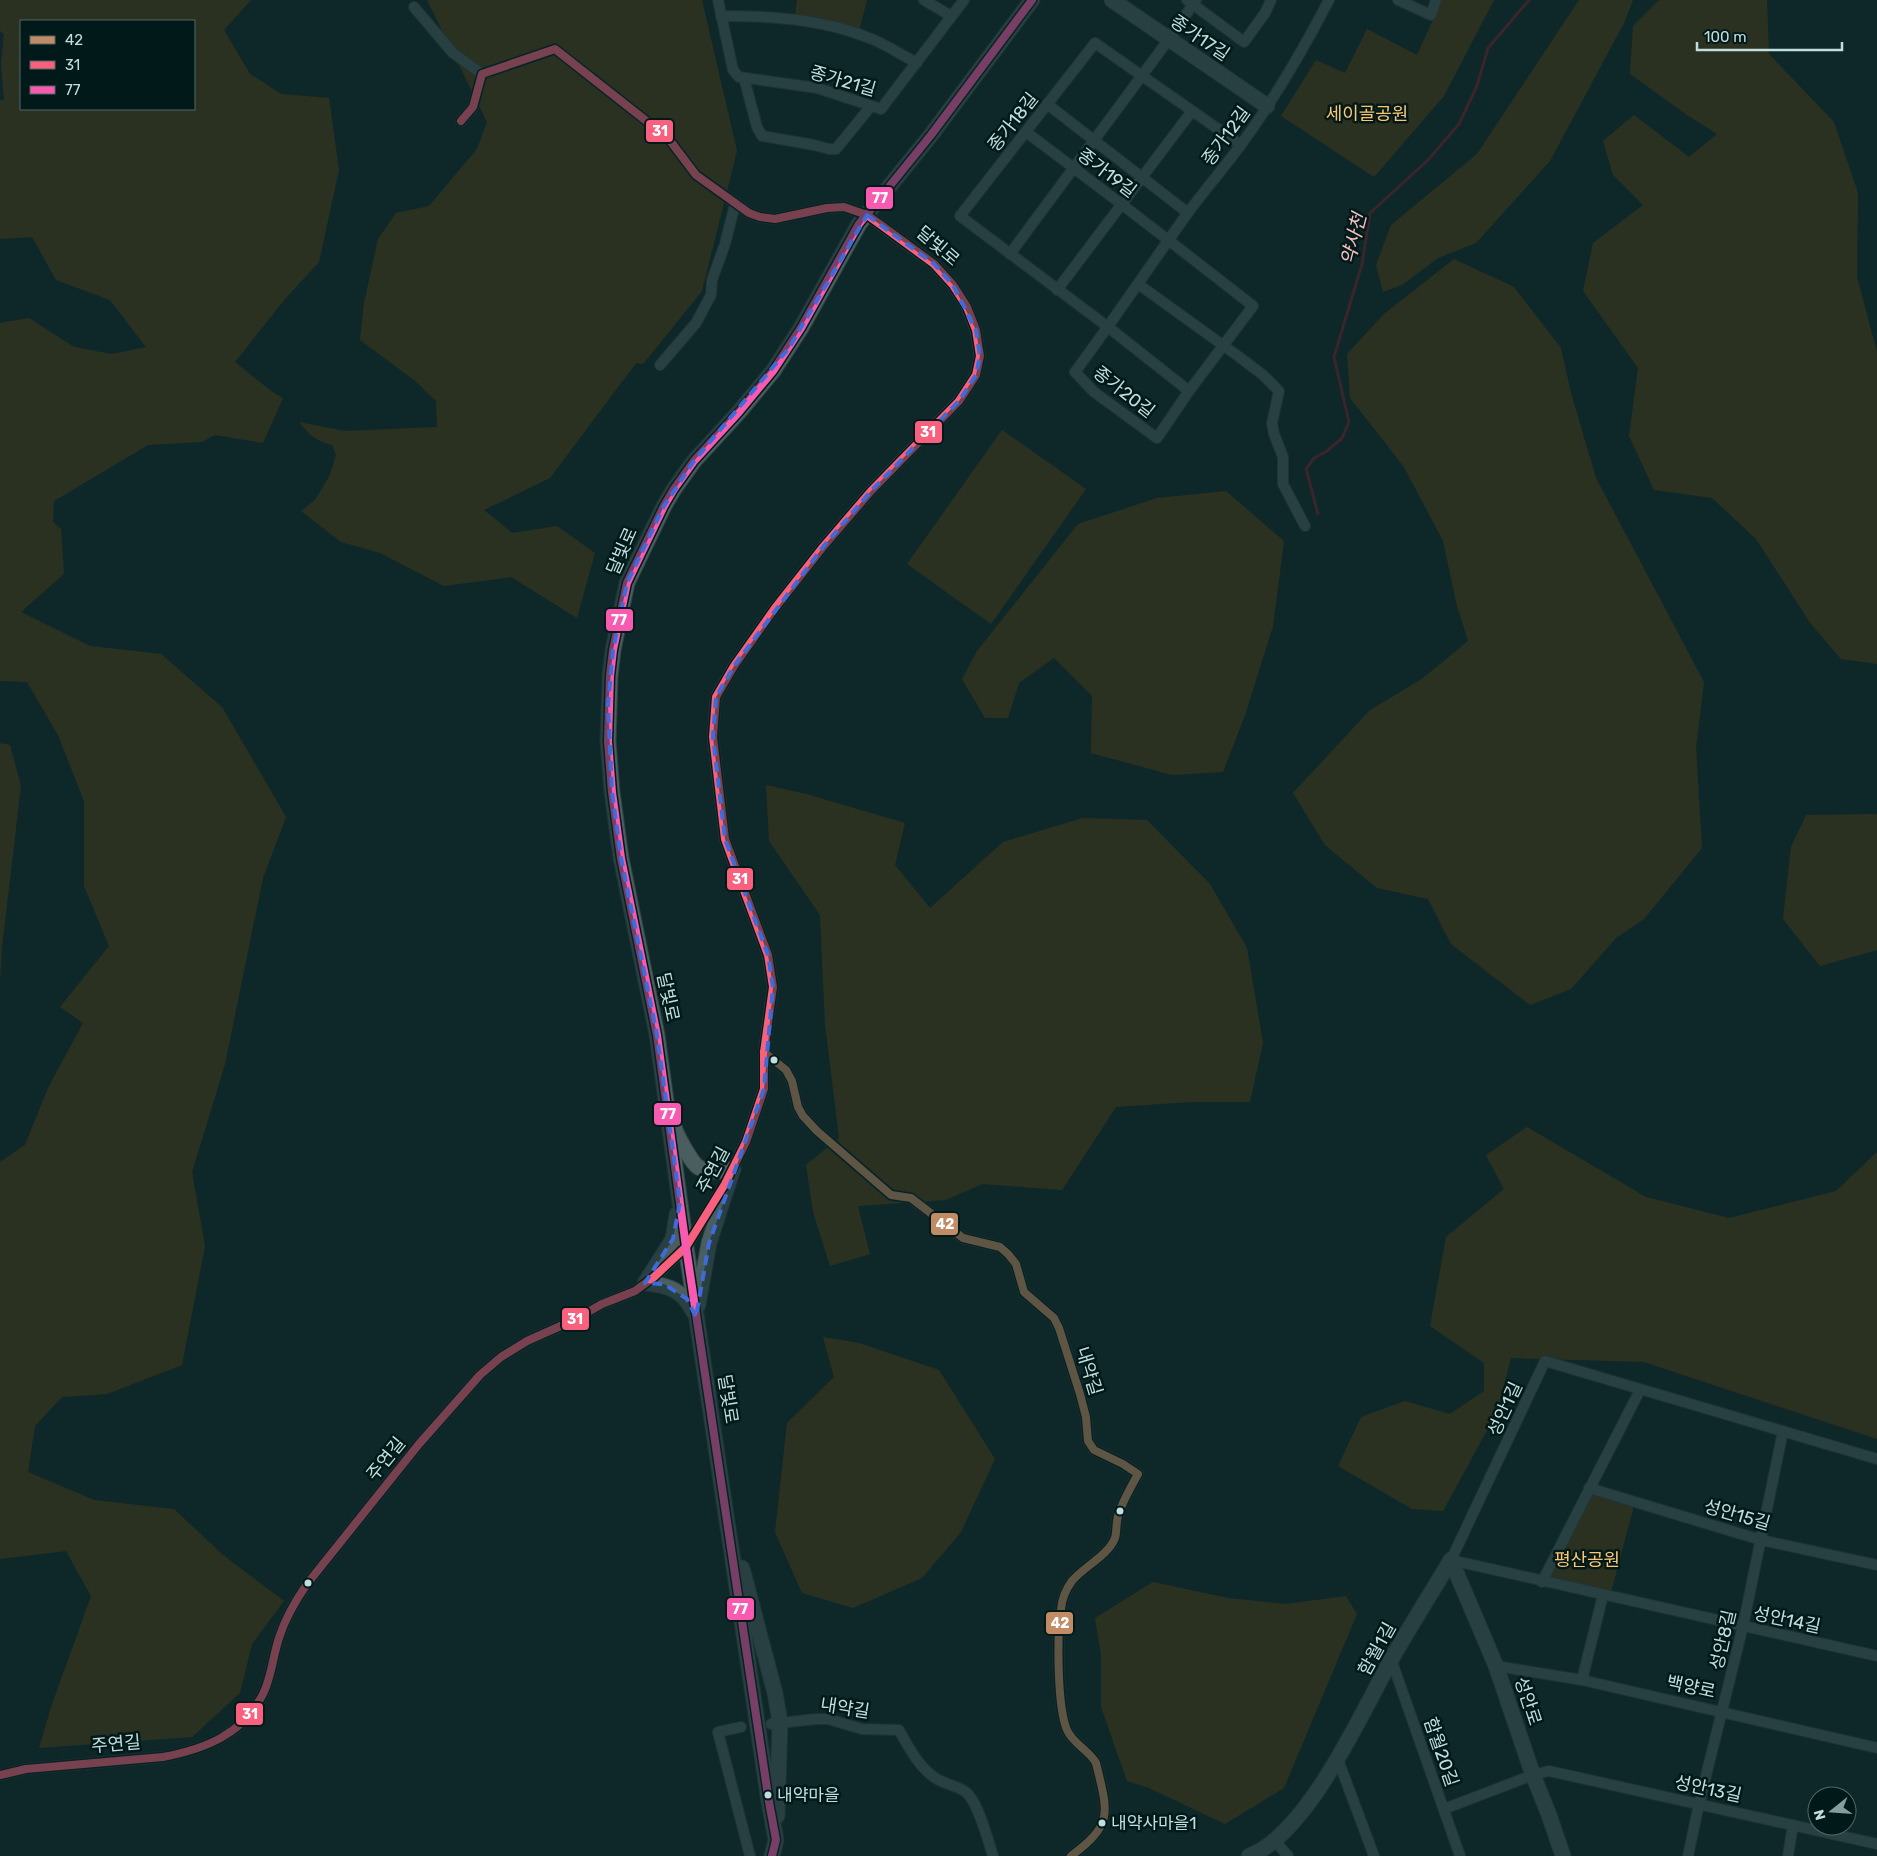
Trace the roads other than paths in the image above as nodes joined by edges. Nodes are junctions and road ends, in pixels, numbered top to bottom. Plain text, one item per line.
1 (718, 0) edge
2 (924, 0) edge
3 (964, 0) edge
4 (1032, 0) edge
5 (1112, 0) edge
6 (1271, 0) edge
7 (1330, 0) edge
8 (1398, 0) edge
9 (1436, 0) edge
10 (1192, 1) edge
11 (414, 7) dead end
12 (721, 16) junction
13 (951, 16) junction
14 (1169, 39) junction
15 (917, 63) junction
16 (482, 74) junction
17 (1142, 76) junction
18 (742, 78) junction
19 (1047, 104) junction
20 (871, 106) junction
21 (1267, 106) junction
22 (1192, 111) junction
23 (461, 121) dead end
24 (1026, 132) junction
25 (1094, 140) junction
26 (1241, 144) junction
27 (1074, 168) junction
28 (1141, 177) junction
29 (735, 204) junction
30 (1120, 205) junction
31 (1188, 213) junction
32 (867, 215) junction
33 (1170, 240) junction
34 (1010, 254) junction
35 (1138, 284) junction
36 (1057, 290) junction
37 (1108, 327) junction
38 (1223, 347) junction
39 (660, 365) dead end
40 (1189, 391) junction
41 (1305, 526) dead end
42 (764, 1052) junction
43 (667, 1111) junction
44 (733, 1169) junction
45 (680, 1202) junction
46 (686, 1247) junction
47 (646, 1283) junction
48 (696, 1317) junction
49 (1640, 1390) junction
50 (1783, 1431) junction
51 (1877, 1459) edge
52 (1589, 1488) junction
53 (729, 1534) junction
54 (1761, 1540) junction
55 (1450, 1560) junction
56 (1877, 1565) edge
57 (1542, 1582) junction
58 (1603, 1595) junction
59 (1743, 1626) junction
60 (1877, 1656) edge
61 (1391, 1659) junction
62 (1496, 1666) junction
63 (1582, 1680) junction
64 (1723, 1711) junction
65 (776, 1723) junction
66 (741, 1727) dead end
67 (1877, 1748) edge
68 (1338, 1757) junction
69 (0, 1775) edge
70 (1532, 1776) junction
71 (1699, 1804) junction
72 (1444, 1809) junction
73 (1793, 1825) junction
74 (776, 1840) junction
75 (1275, 1841) junction
76 (1877, 1844) edge
77 (750, 1856) edge
78 (772, 1856) edge
79 (994, 1856) edge
80 (1070, 1856) edge
81 (1249, 1856) edge
82 (1288, 1856) edge
83 (1374, 1856) edge
84 (1460, 1856) edge
85 (1563, 1856) edge
86 (1688, 1856) edge
87 (1788, 1856) edge

1 - 12 street
2 - 13 street
3 - 13 street, 종가21길
4 - 32 main road, 달빛로
5 - 14 main road, 종가17길
6 - 10 street
7 - 21 street, 종가12길
8 - 9 street
10 - 14 street
11 - 16 street
12 - 15 street
12 - 18 street
13 - 15 street, 종가21길
14 - 17 street
14 - 21 main road, 종가17길
15 - 20 street, 종가21길
16 - 23 street
16 - 29 street
17 - 19 street, 종가18길
17 - 22 street, 종가18길
17 - 25 street
18 - 20 street, 종가21길
18 - 20 street
19 - 24 street, 종가18길
19 - 25 street
21 - 26 street, 종가12길
22 - 26 street, 종가18길
22 - 28 street
24 - 27 street, 종가19길
24 - 34 street, 종가18길
25 - 27 street
25 - 28 street
26 - 31 street, 종가12길
27 - 30 street, 종가19길
27 - 34 street
28 - 30 street
28 - 31 street
29 - 32 street
29 - 39 street
30 - 33 street, 종가19길
30 - 36 street
31 - 33 street, 종가12길
32 - 42 street, 달빛로
32 - 43 main road, 달빛로
33 - 35 street, 종가12길
33 - 38 street, 종가20길
34 - 36 street, 종가18길
35 - 37 street, 종가12길
35 - 38 street
36 - 37 street, 종가18길
37 - 40 street
37 - 40 street, 종가20길
38 - 40 street, 종가20길
38 - 41 street
42 - 44 street, 주연길
42 - 80 street, 내약길
43 - 44 main road
43 - 45 main road, 달빛로
44 - 46 street, 주연길
44 - 48 main road
45 - 46 main road, 달빛로
45 - 47 main road
46 - 47 street, 주연길
46 - 48 main road, 달빛로
47 - 48 main road
47 - 69 street, 주연길
48 - 53 main road, 달빛로
49 - 50 street, 성안1길
49 - 52 street
49 - 55 street, 성안1길
50 - 51 street, 성안1길
50 - 54 street, 성안8길
52 - 54 street, 성안15길
52 - 57 street
53 - 65 main road
53 - 74 main road, 달빛로
54 - 56 street, 성안15길
54 - 59 street, 성안8길
55 - 57 street, 성안14길
55 - 61 main road, 함월1길
55 - 62 main road, 성안로
57 - 58 street, 성안14길
58 - 59 street, 성안14길
58 - 63 street
59 - 60 street, 성안14길
59 - 64 street, 성안8길
61 - 68 main road, 함월1길
61 - 72 street, 함월20길
62 - 63 street, 백양로
62 - 70 main road, 성안로
63 - 64 street, 백양로
64 - 67 street, 백양로
64 - 71 street, 성안8길
65 - 74 main road
65 - 79 street, 내약길
66 - 77 street
68 - 75 main road, 함월1길
68 - 83 street
70 - 71 street, 성안13길
70 - 72 street, 성안13길
70 - 85 main road, 성안로
71 - 73 street, 성안13길
71 - 86 street, 성안8길
72 - 84 street, 함월20길
73 - 76 street, 성안13길
73 - 87 street
74 - 78 main road, 달빛로
75 - 81 main road
75 - 82 street

